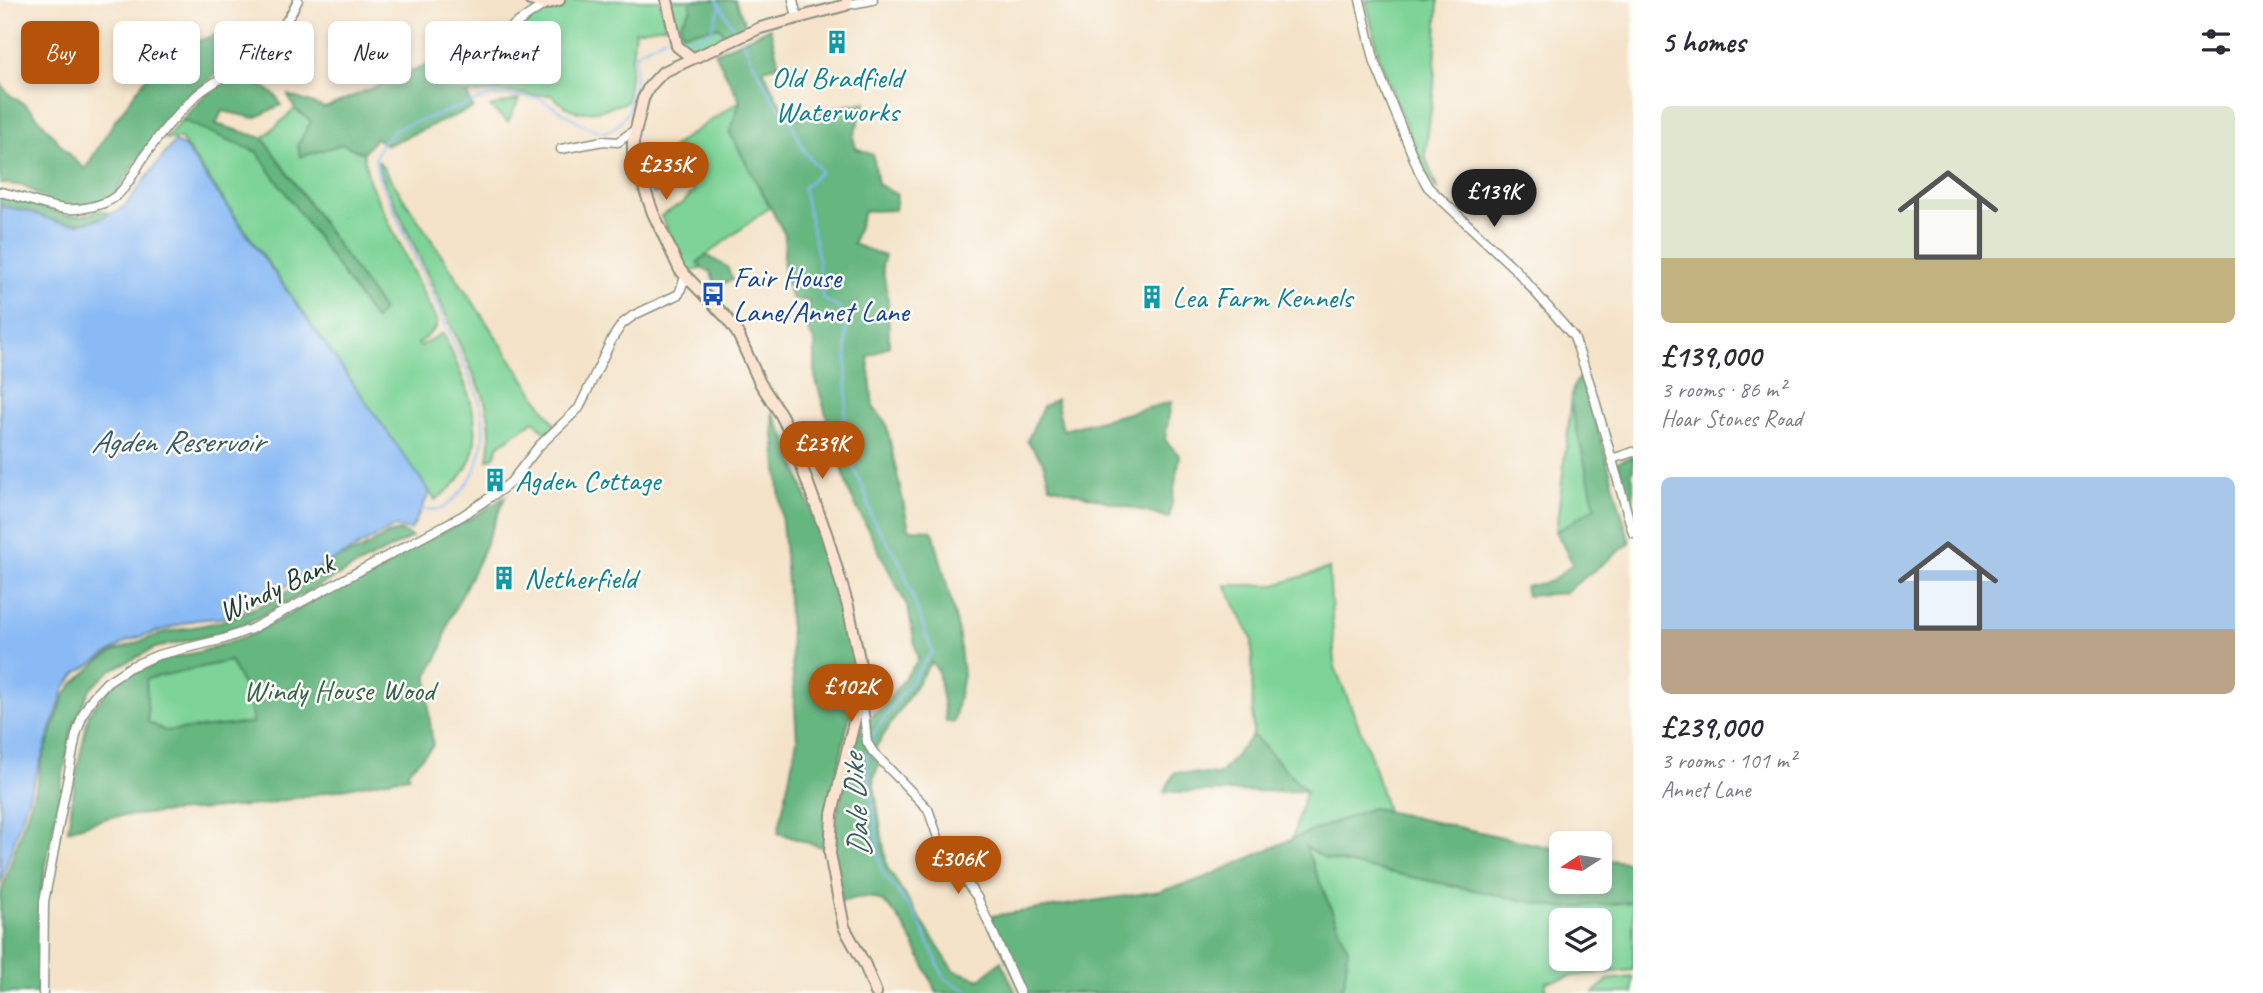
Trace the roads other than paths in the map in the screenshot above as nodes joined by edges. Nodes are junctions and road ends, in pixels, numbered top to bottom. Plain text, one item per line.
1 (298, 0) edge
2 (530, 0) edge
3 (559, 0) edge
4 (667, 0) edge
5 (793, 0) edge
6 (873, 0) edge
7 (1360, 0) edge
8 (846, 2) edge
9 (545, 4) junction
10 (797, 17) junction
11 (520, 21) edge
12 (677, 45) junction
13 (692, 58) junction
14 (663, 72) junction
15 (636, 129) junction
16 (618, 142) junction
17 (561, 149) dead end
18 (633, 156) junction
19 (0, 192) edge
20 (685, 278) junction
21 (700, 293) junction
22 (679, 294) junction
23 (1633, 452) edge
24 (1612, 459) junction
25 (1633, 534) edge
26 (863, 703) junction
27 (43, 993) edge
28 (876, 993) edge
29 (1020, 993) edge

1 - 19 street
2 - 9 street
3 - 9 street
4 - 12 street
5 - 10 street
6 - 8 street
7 - 24 street
8 - 10 street
9 - 11 street
10 - 13 street
12 - 13 street
12 - 14 street
13 - 14 street
14 - 15 street
15 - 16 street
15 - 18 street
16 - 17 street
16 - 18 street
18 - 20 street
20 - 21 street
20 - 22 street
21 - 22 street, Windy Bank
21 - 26 street
22 - 27 street, Windy Bank
23 - 24 street
24 - 25 street
26 - 28 street
26 - 29 street

